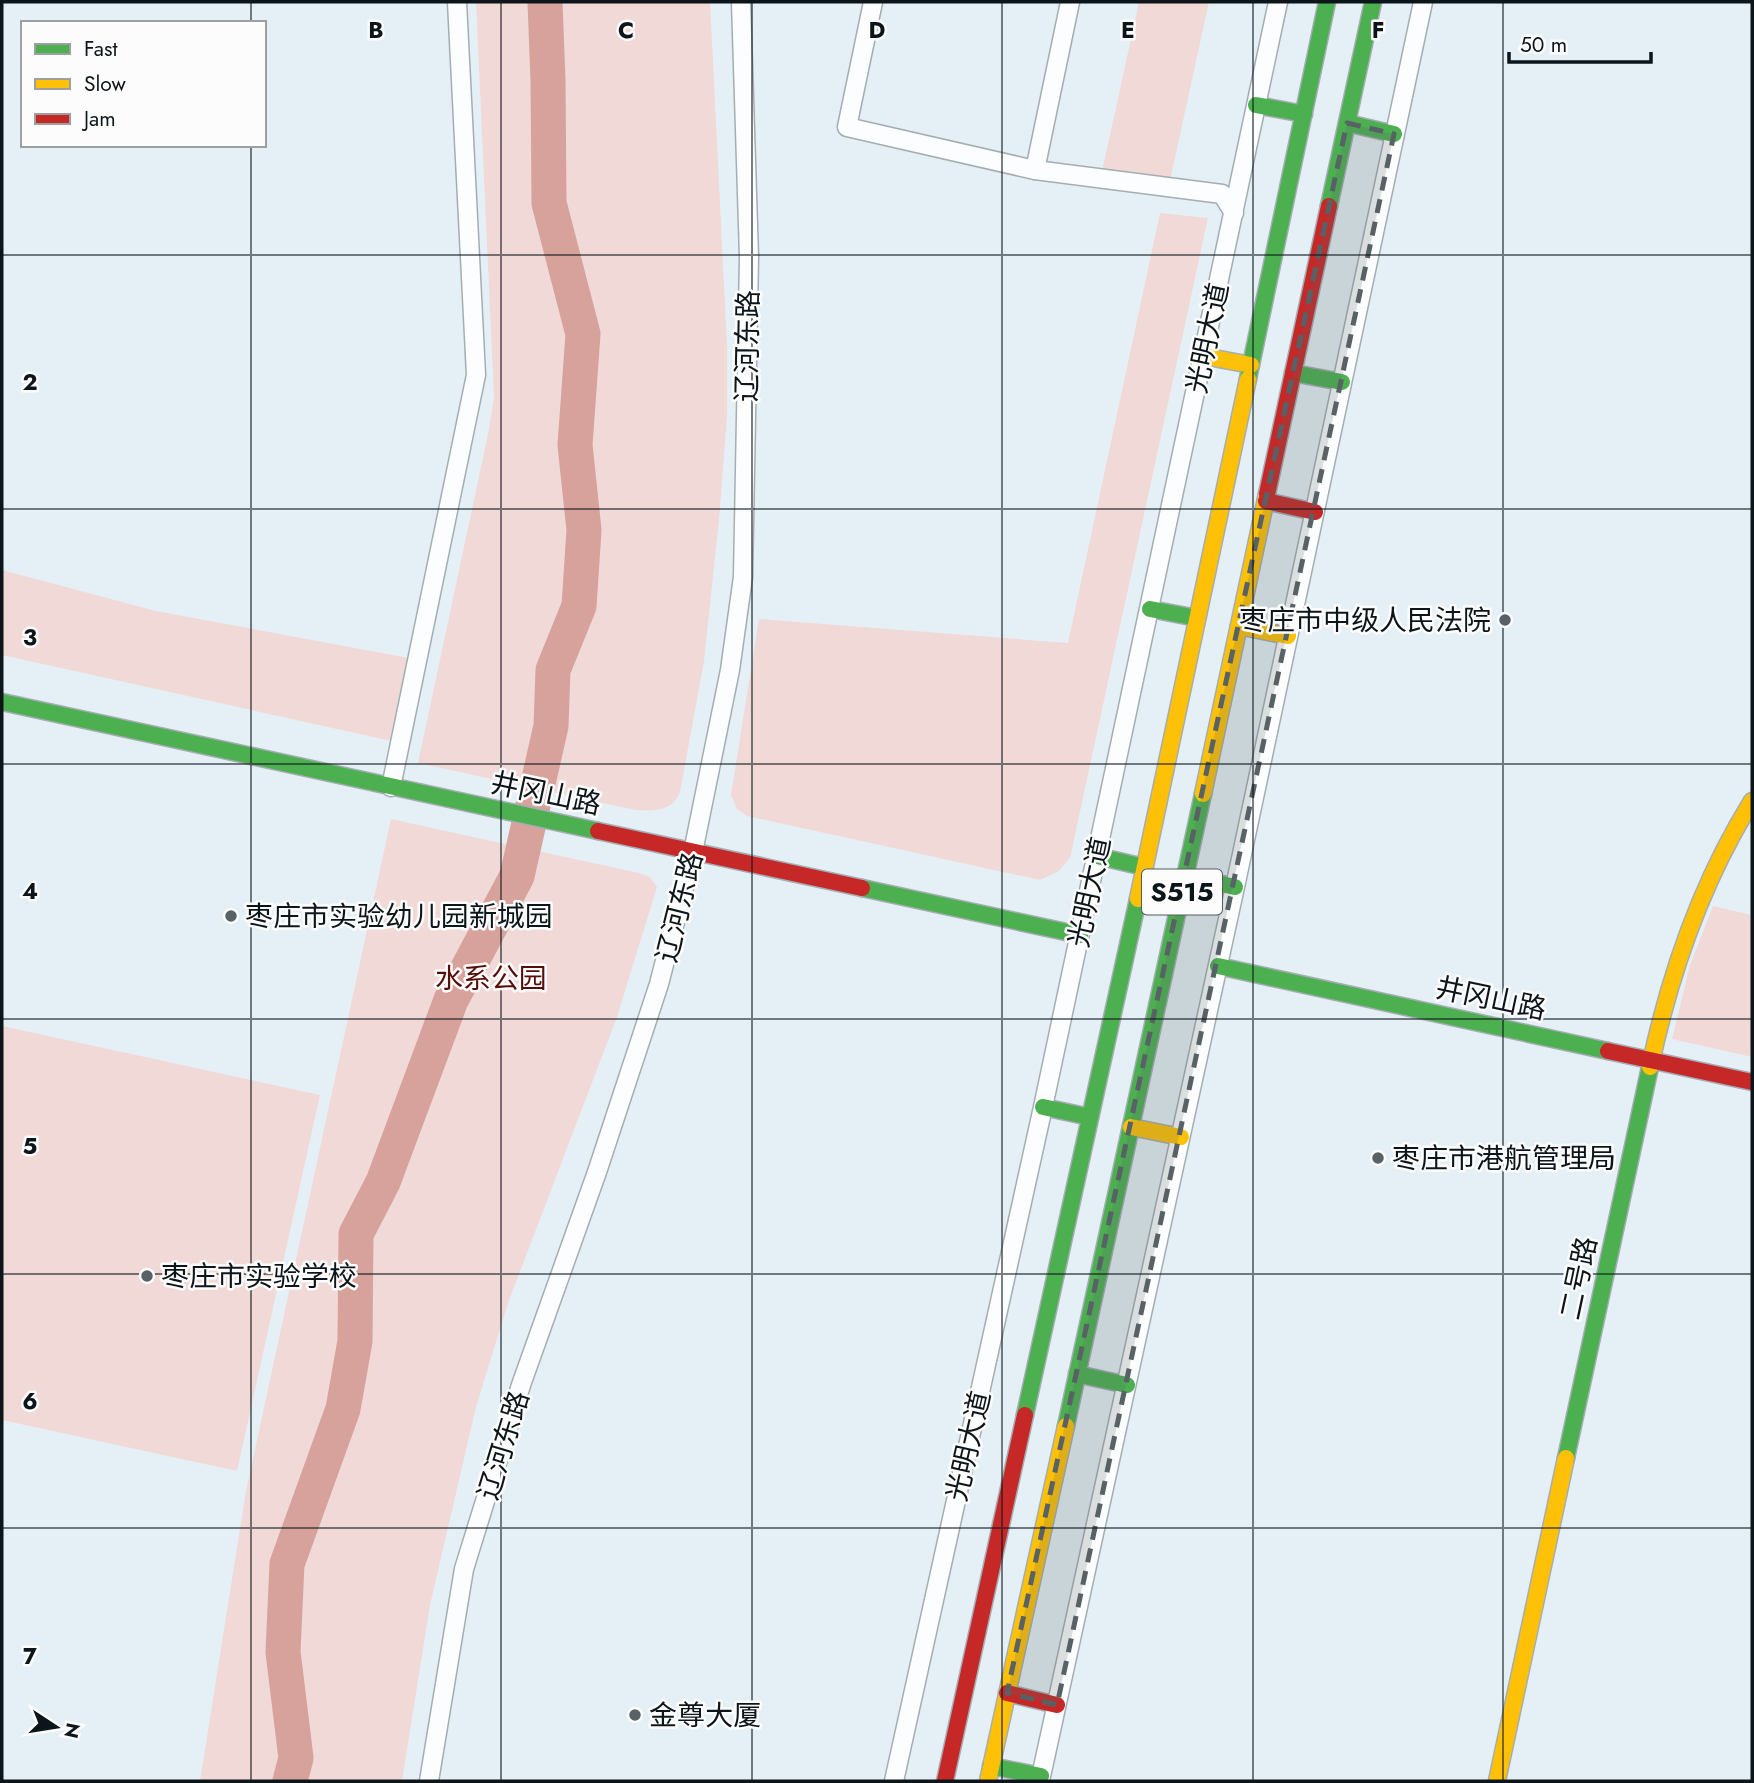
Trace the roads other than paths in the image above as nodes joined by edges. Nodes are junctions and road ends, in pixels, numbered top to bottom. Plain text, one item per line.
1 (457, 2) edge
2 (741, 2) edge
3 (873, 2) edge
4 (1069, 2) edge
5 (1279, 2) edge
6 (1327, 2) edge
7 (1373, 2) edge
8 (1423, 2) edge
9 (1256, 105) junction
10 (1304, 114) junction
11 (1347, 123) junction
12 (1394, 134) junction
13 (1035, 170) junction
14 (1234, 213) junction
15 (1203, 356) junction
16 (1251, 365) junction
17 (1293, 373) junction
18 (1342, 383) junction
19 (1266, 501) junction
20 (1315, 512) junction
21 (1150, 608) junction
22 (1197, 618) junction
23 (1239, 626) junction
24 (1288, 636) junction
25 (2, 702) edge
26 (391, 786) junction
27 (1752, 801) edge
28 (693, 852) junction
29 (1097, 856) junction
30 (1144, 867) junction
31 (1186, 876) junction
32 (1235, 887) junction
33 (1080, 935) junction
34 (1218, 966) junction
35 (1651, 1060) junction
36 (1752, 1082) edge
37 (1043, 1107) junction
38 (1090, 1117) junction
39 (1131, 1127) junction
40 (1181, 1137) junction
41 (1077, 1374) junction
42 (1127, 1385) junction
43 (1007, 1693) junction
44 (1057, 1704) junction
45 (990, 1774) edge
46 (1041, 1779) edge
47 (429, 1781) edge
48 (894, 1781) edge
49 (945, 1781) edge
50 (1497, 1781) edge

1 - 26 street
2 - 28 street, 辽河东路
3 - 13 street
4 - 13 street
5 - 9 street, 光明大道
6 - 10 main road, 光明大道 / S515
7 - 11 main road, S515
8 - 12 street, S515
9 - 10 main road
9 - 14 street, 光明大道
10 - 16 main road, 光明大道 / S515
11 - 12 main road
11 - 17 main road, S515
12 - 18 street, S515
13 - 14 street
14 - 15 street, 光明大道
15 - 16 main road
15 - 21 street, 光明大道
16 - 22 main road, 光明大道 / S515
17 - 18 main road
17 - 19 main road, S515
18 - 20 street, S515
19 - 20 main road
19 - 23 main road, S515
20 - 24 street, S515
21 - 22 main road
21 - 29 street, 光明大道
22 - 30 main road, 光明大道 / S515
23 - 24 main road
23 - 31 main road, S515
24 - 32 street, S515
25 - 26 main road, 井冈山路
26 - 28 main road, 井冈山路
27 - 35 main road, 二号路
28 - 33 main road, 井冈山路
28 - 47 street, 辽河东路
29 - 30 main road
29 - 33 street, 光明大道
30 - 38 main road, 光明大道 / S515
31 - 32 main road
31 - 39 main road, S515
32 - 34 street, S515
33 - 37 street, 光明大道
34 - 35 main road, 井冈山路
34 - 40 street, S515
35 - 36 main road, 井冈山路
35 - 50 main road, 二号路
37 - 38 main road
37 - 48 street, 光明大道
38 - 49 main road, 光明大道 / S515
39 - 40 main road
39 - 41 main road, S515
40 - 42 street, S515
41 - 42 main road
41 - 43 main road, S515
42 - 44 street, S515
43 - 44 main road
43 - 45 main road, S515
44 - 46 street, S515
45 - 46 main road

